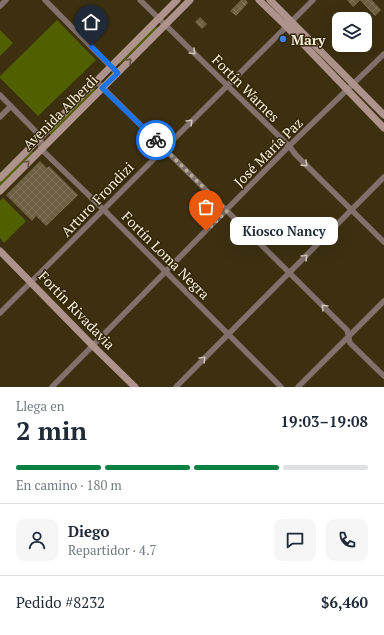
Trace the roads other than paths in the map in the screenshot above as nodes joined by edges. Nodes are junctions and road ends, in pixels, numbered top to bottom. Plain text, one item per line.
1 (6, 0) edge
2 (46, 0) edge
3 (56, 0) edge
4 (140, 0) edge
5 (177, 0) edge
6 (190, 0) edge
7 (258, 0) edge
8 (270, 0) edge
9 (313, 0) edge
10 (51, 5) junction
11 (0, 6) edge
12 (158, 19) junction
13 (288, 24) junction
14 (165, 25) junction
15 (384, 54) edge
16 (111, 66) junction
17 (118, 73) junction
18 (96, 81) junction
19 (353, 84) junction
20 (227, 86) junction
21 (102, 88) junction
22 (348, 90) junction
23 (0, 95) edge
24 (11, 106) junction
25 (384, 115) edge
26 (0, 117) edge
27 (384, 128) edge
28 (41, 137) junction
29 (289, 146) junction
30 (164, 148) junction
31 (41, 149) junction
32 (384, 177) edge
33 (0, 178) edge
34 (0, 191) edge
35 (104, 210) junction
36 (352, 210) junction
37 (227, 211) junction
38 (384, 242) edge
39 (0, 251) edge
40 (166, 272) junction
41 (289, 272) junction
42 (32, 282) junction
43 (384, 301) edge
44 (0, 314) edge
45 (228, 333) junction
46 (348, 337) junction
47 (93, 346) junction
48 (384, 376) edge
49 (52, 387) edge
50 (135, 387) edge
51 (176, 387) edge
52 (281, 387) edge
53 (298, 387) edge

1 - 11 street
2 - 10 street
3 - 10 street
4 - 12 street, Fortín Warnes
5 - 12 main road, Avenida Alberdi
6 - 14 main road, Avenida Alberdi
7 - 13 main road
8 - 13 main road
9 - 13 street, Arturo Frondizi
10 - 16 street
12 - 14 street, Fortín Warnes
12 - 16 main road, Avenida Alberdi
13 - 19 main road
13 - 20 street, Arturo Frondizi
13 - 22 main road
17 -> 14 main road, Avenida Alberdi
14 -> 20 street, Fortín Warnes
15 - 19 street, José María Paz
16 - 17 street
16 - 18 main road, Avenida Alberdi
17 - 21 main road, Avenida Alberdi
18 - 21 street
18 - 28 main road, Avenida Alberdi
19 - 22 street, José María Paz
19 - 25 main road
20 - 29 street, Fortín Warnes
30 -> 20 street, Arturo Frondizi
21 - 30 street
21 - 31 main road, Avenida Alberdi
22 - 27 main road
22 - 29 street, José María Paz
23 - 24 street
24 - 26 street
24 - 28 street
28 - 31 street
28 - 33 main road, Avenida Alberdi
29 -> 36 street, Fortín Warnes
29 - 37 street, José María Paz
30 - 35 street, Arturo Frondizi
30 - 37 street
34 -> 31 main road, Avenida Alberdi
31 - 35 street, Fortín Loma Negra
32 - 36 street
35 - 40 street, Fortín Loma Negra
35 - 42 street, Arturo Frondizi
36 - 38 street, Fortín Warnes
41 -> 36 street
37 - 40 street, José María Paz
37 - 41 street
39 - 42 main road, Fortín Rivadavia
40 - 45 street, Fortín Loma Negra
40 - 47 street, José María Paz
41 - 45 street
46 -> 41 street
42 - 44 street, Arturo Frondizi
42 - 47 main road, Fortín Rivadavia
43 - 46 street
51 -> 45 street
45 - 52 street, Fortín Loma Negra
46 - 48 street
46 - 53 street
47 - 49 street, José María Paz
47 - 50 main road, Fortín Rivadavia

